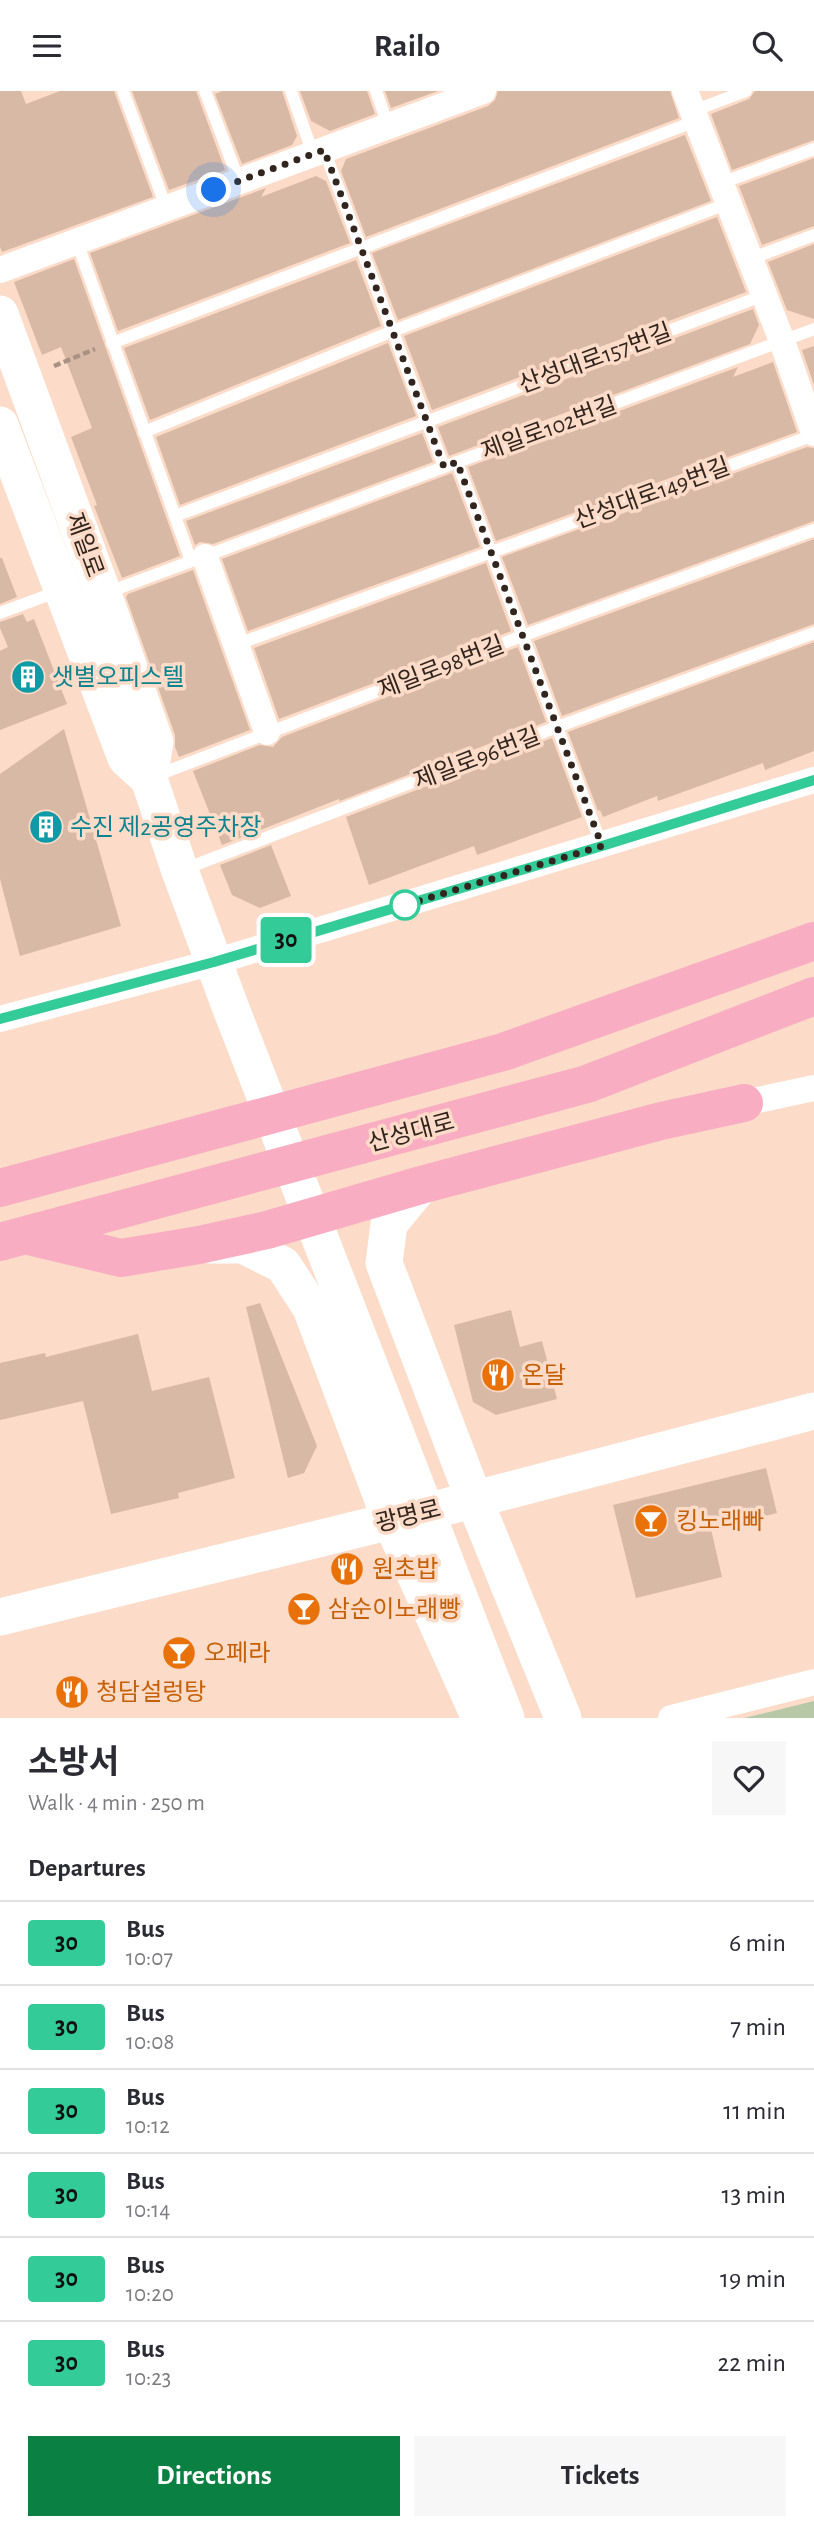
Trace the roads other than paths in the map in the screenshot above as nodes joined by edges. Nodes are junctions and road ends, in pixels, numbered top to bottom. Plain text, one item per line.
1 (123, 91) edge
2 (205, 91) edge
3 (291, 91) edge
4 (376, 91) edge
5 (746, 91) edge
6 (479, 92) edge
7 (691, 108) edge
8 (388, 125) junction
9 (814, 149) edge
10 (318, 152) junction
11 (239, 181) junction
12 (725, 193) junction
13 (166, 207) junction
14 (814, 235) edge
15 (77, 242) junction
16 (361, 247) junction
17 (750, 259) junction
18 (0, 270) edge
19 (764, 295) junction
20 (0, 314) edge
21 (814, 329) edge
22 (393, 331) junction
23 (782, 341) junction
24 (112, 343) junction
25 (427, 421) junction
26 (0, 425) edge
27 (144, 432) junction
28 (814, 434) edge
29 (457, 462) junction
30 (444, 467) junction
31 (175, 516) junction
32 (814, 530) edge
33 (490, 551) junction
34 (198, 559) junction
35 (63, 589) junction
36 (103, 594) junction
37 (0, 613) edge
38 (814, 633) edge
39 (522, 636) junction
40 (237, 643) junction
41 (557, 727) junction
42 (267, 733) junction
43 (149, 779) junction
44 (814, 780) edge
45 (602, 846) junction
46 (180, 871) junction
47 (814, 941) edge
48 (214, 962) junction
49 (814, 996) edge
50 (0, 1019) edge
51 (814, 1088) edge
52 (744, 1103) joint
53 (421, 1185) junction
54 (0, 1188) edge
55 (14, 1239) edge
56 (198, 1245) junction
57 (814, 1411) edge
58 (474, 1499) junction
59 (391, 1521) junction
60 (0, 1617) edge
61 (814, 1682) edge
62 (481, 1718) edge
63 (506, 1718) edge
64 (564, 1718) edge
65 (671, 1718) edge

1 - 13 lane
2 - 11 lane
3 - 10 lane
4 - 8 lane
5 - 7 lane
6 - 8 street
7 - 12 street
7 - 16 lane
8 - 10 street
9 - 12 lane
10 - 11 street
10 - 16 lane
11 - 13 street
12 - 17 street
12 - 22 lane
13 - 15 street
14 - 17 lane
15 - 18 street
15 - 24 lane
16 - 22 lane
16 - 24 lane
17 - 19 street
19 - 23 street
19 - 25 lane, 산성대로157번길
20 - 36 main road, 제일로
21 - 23 lane, 제일로102번길
22 - 25 lane
22 - 27 lane
23 - 28 street
23 - 29 lane, 제일로102번길
24 - 27 lane
25 - 30 lane
25 - 31 lane
26 - 35 main road, 제일로
27 - 31 lane
28 - 33 lane, 산성대로149번길
29 - 30 lane, 제일로102번길
29 - 33 lane
30 - 34 lane, 제일로102번길
31 - 34 lane
32 - 39 lane, 제일로98번길
33 - 39 lane
33 - 40 lane, 산성대로149번길
34 - 36 lane, 제일로102번길
34 - 40 street
35 - 37 lane
35 - 43 main road, 제일로
36 - 43 main road, 제일로
38 - 41 lane, 제일로96번길
39 - 41 lane
39 - 42 lane, 제일로98번길
40 - 42 street
41 - 45 lane
41 - 46 lane, 제일로96번길
42 - 43 lane, 제일로98번길
43 - 46 main road, 제일로
44 - 45 street
45 - 48 street
46 - 48 main road, 제일로
47 - 54 main road
48 - 50 street
48 - 63 main road, 제일로
49 - 55 main road, 산성대로
51 - 52 street
52 - 53 main road
53 - 56 main road
53 - 58 main road
55 - 56 main road
56 - 59 main road
57 - 58 main road, 광명로
58 - 59 main road, 광명로
58 - 64 main road
59 - 60 main road, 광명로
59 - 62 main road
61 - 65 street

